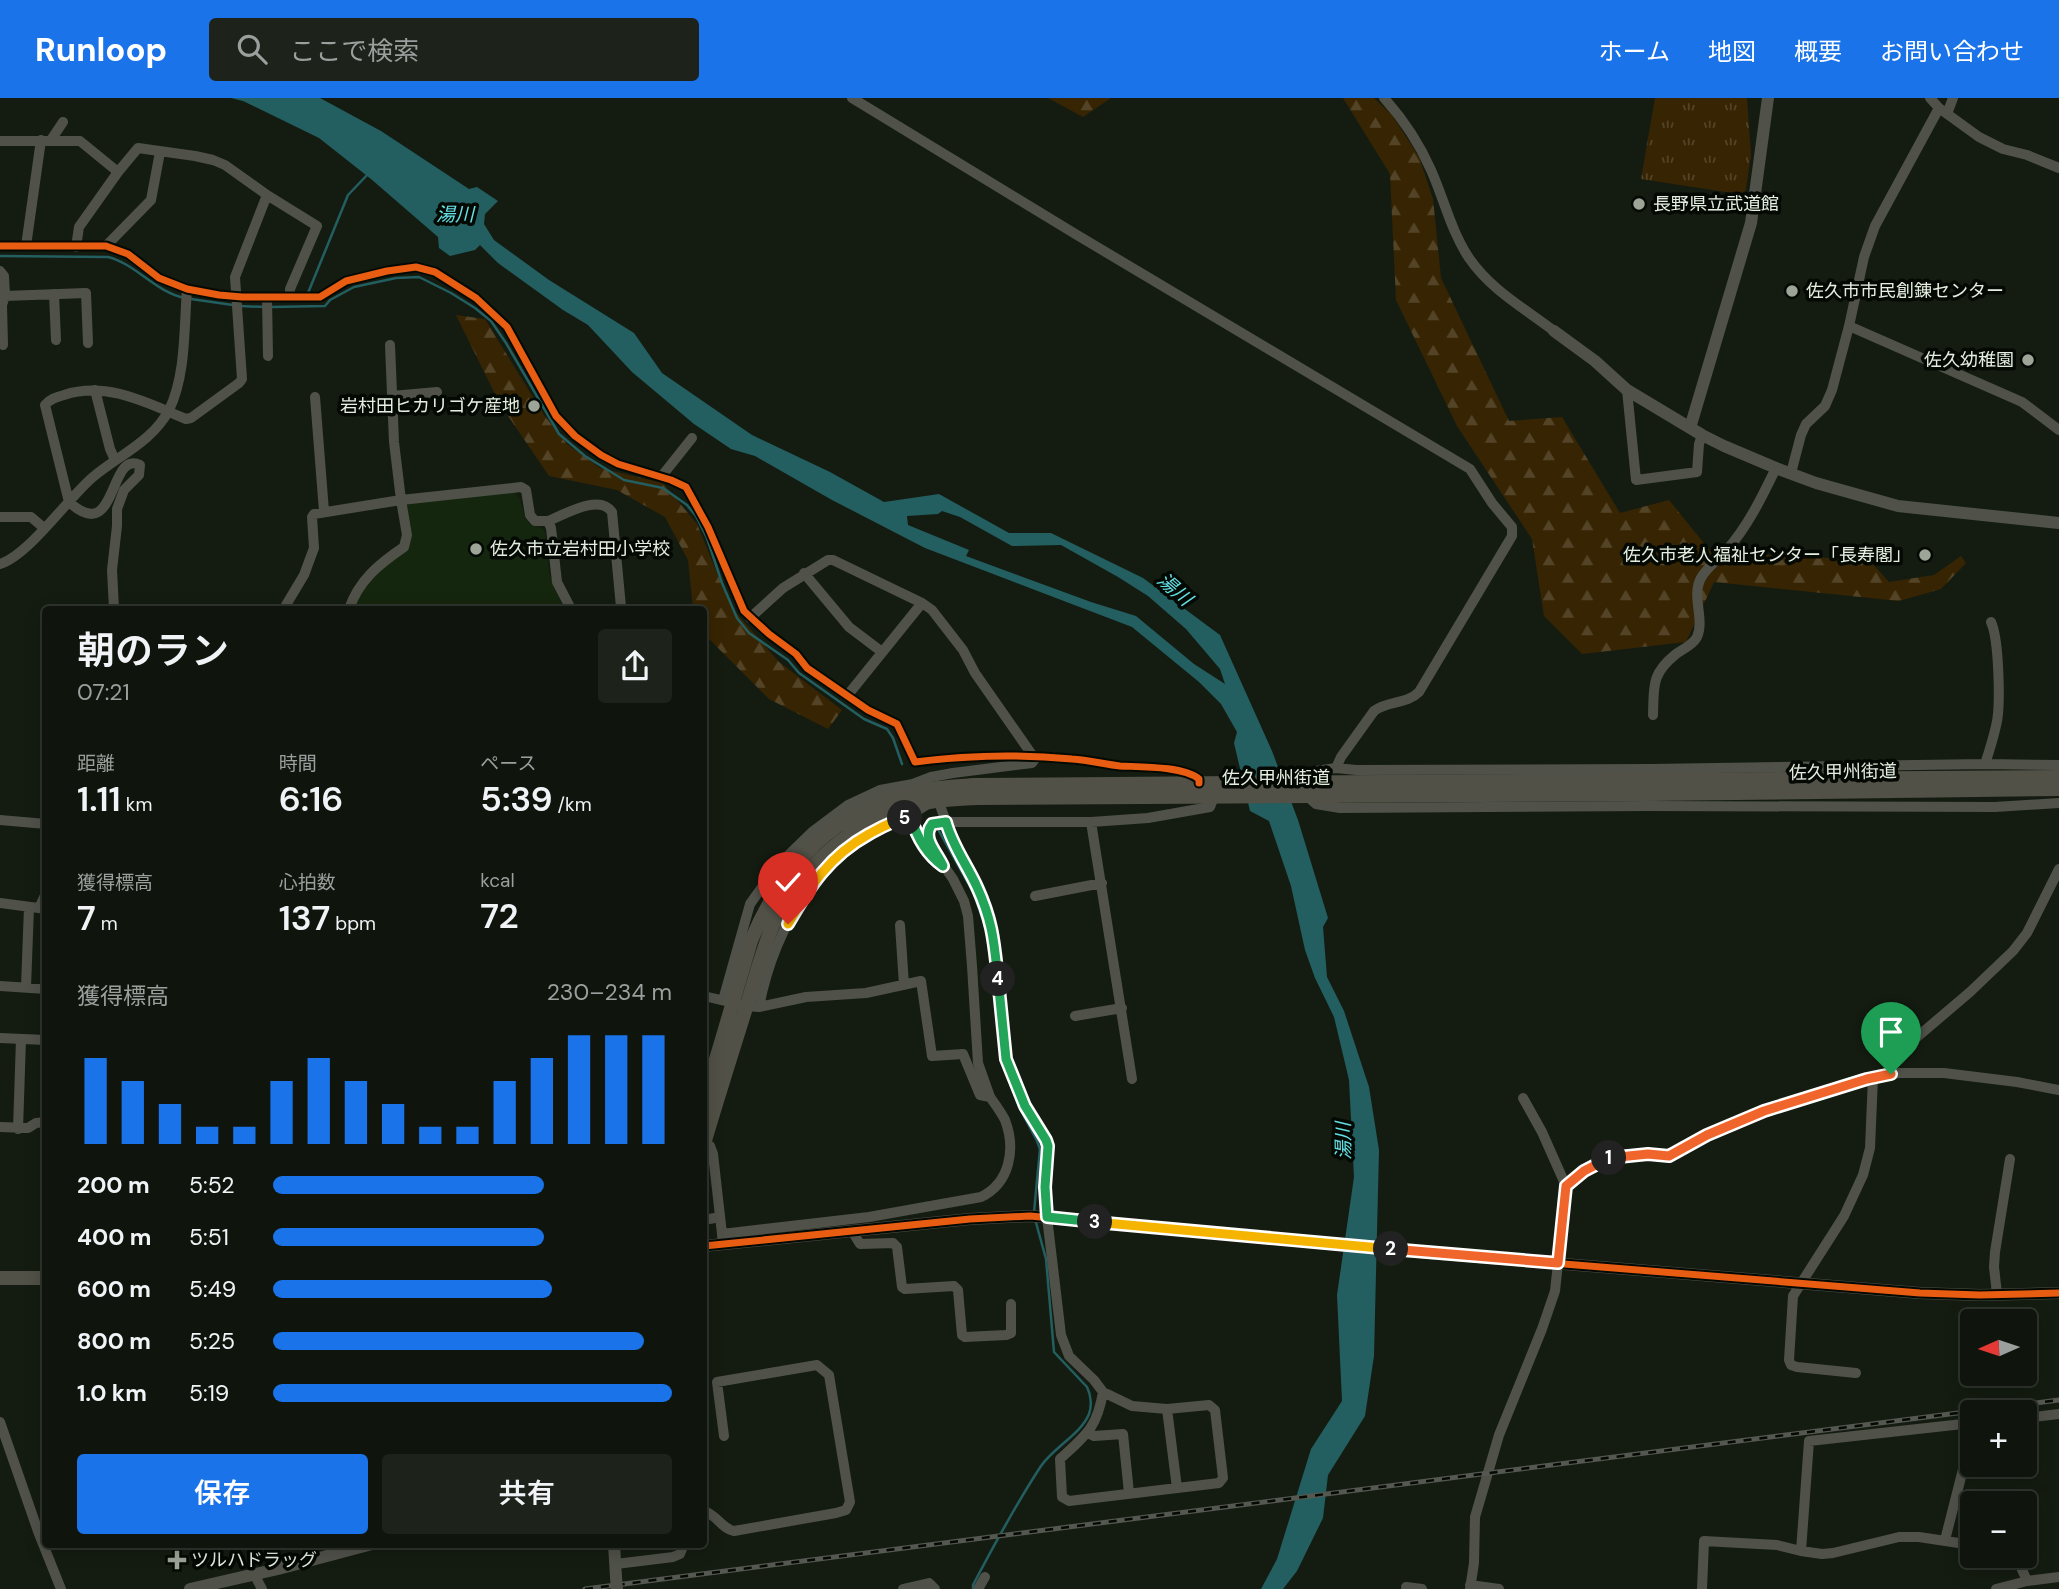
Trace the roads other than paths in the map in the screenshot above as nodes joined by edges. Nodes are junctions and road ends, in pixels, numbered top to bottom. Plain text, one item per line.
1 (852, 98) edge
2 (1384, 98) edge
3 (1768, 98) edge
4 (1930, 98) edge
5 (1953, 98) edge
6 (1943, 111) junction
7 (63, 121) dead end
8 (46, 140) junction
9 (0, 141) edge
10 (160, 152) junction
11 (2059, 168) edge
12 (118, 172) junction
13 (267, 195) junction
14 (0, 246) edge
15 (26, 246) junction
16 (106, 246) junction
17 (76, 247) junction
18 (0, 271) edge
19 (54, 294) junction
20 (5, 296) junction
21 (187, 296) junction
22 (301, 298) junction
23 (236, 302) junction
24 (267, 303) junction
25 (1849, 326) junction
26 (1554, 331) joint
27 (56, 340) dead end
28 (88, 343) dead end
29 (3, 345) dead end
30 (390, 345) dead end
31 (268, 356) dead end
32 (95, 390) junction
33 (1626, 390) junction
34 (437, 392) dead end
35 (392, 396) junction
36 (316, 397) dead end
37 (169, 412) junction
38 (1690, 428) junction
39 (2059, 430) edge
40 (1702, 435) junction
41 (692, 438) dead end
42 (115, 460) junction
43 (1776, 468) junction
44 (1791, 473) junction
45 (661, 477) junction
46 (401, 500) junction
47 (69, 502) junction
48 (324, 512) junction
49 (0, 517) edge
50 (548, 521) junction
51 (2059, 523) edge
52 (44, 528) junction
53 (0, 564) edge
54 (804, 573) junction
55 (922, 603) junction
56 (114, 606) edge
57 (286, 606) edge
58 (350, 606) edge
59 (569, 606) edge
60 (621, 606) edge
61 (750, 618) junction
62 (1991, 622) dead end
63 (882, 652) junction
64 (847, 696) junction
65 (1653, 715) dead end
66 (1032, 756) junction
67 (915, 762) junction
68 (1985, 764) junction
69 (2059, 765) edge
70 (1336, 768) junction
71 (923, 777) dead end
72 (2059, 777) edge
73 (1298, 782) junction
74 (1199, 783) junction
75 (914, 788) junction
76 (2059, 789) edge
77 (1216, 792) junction
78 (1303, 797) junction
79 (2059, 803) edge
80 (936, 805) junction
81 (911, 817) junction
82 (0, 820) edge
83 (946, 822) junction
84 (1091, 822) junction
85 (42, 824) edge
86 (943, 866) junction
87 (2059, 869) edge
88 (1102, 883) junction
89 (1035, 896) dead end
90 (0, 903) edge
91 (38, 908) edge
92 (900, 925) dead end
93 (904, 985) junction
94 (0, 986) edge
95 (26, 987) junction
96 (42, 989) edge
97 (707, 997) edge
98 (740, 1004) junction
99 (1122, 1008) junction
100 (1075, 1016) dead end
101 (0, 1038) edge
102 (21, 1039) junction
103 (42, 1040) edge
104 (1891, 1074) junction
105 (1873, 1077) junction
106 (1132, 1079) dead end
107 (2059, 1090) edge
108 (707, 1092) edge
109 (990, 1097) junction
110 (1523, 1098) dead end
111 (42, 1123) edge
112 (0, 1127) edge
113 (18, 1129) junction
114 (707, 1132) edge
115 (707, 1145) edge
116 (2010, 1159) dead end
117 (1566, 1186) junction
118 (720, 1217) junction
119 (1045, 1217) junction
120 (707, 1219) edge
121 (852, 1231) junction
122 (723, 1239) junction
123 (707, 1245) edge
124 (1558, 1263) junction
125 (0, 1278) edge
126 (42, 1278) edge
127 (1801, 1282) junction
128 (2059, 1293) edge
129 (1997, 1294) junction
130 (1011, 1304) dead end
131 (1856, 1373) dead end
132 (1103, 1392) junction
133 (1167, 1409) junction
134 (2059, 1414) edge
135 (2037, 1417) edge
136 (0, 1422) edge
137 (1960, 1424) edge
138 (1088, 1433) junction
139 (724, 1436) dead end
140 (1961, 1477) edge
141 (1177, 1488) junction
142 (1129, 1493) junction
143 (707, 1512) edge
144 (1945, 1540) junction
145 (42, 1542) edge
146 (1960, 1543) edge
147 (45, 1548) edge
148 (275, 1548) edge
149 (357, 1548) edge
150 (614, 1548) edge
151 (682, 1548) edge
152 (1801, 1551) junction
153 (2021, 1568) edge
154 (278, 1569) junction
155 (254, 1574) junction
156 (616, 1577) edge
157 (985, 1577) dead end
158 (2059, 1577) edge
159 (2027, 1581) junction
160 (1406, 1587) edge
161 (1470, 1587) edge
162 (61, 1589) edge
163 (190, 1589) edge
164 (261, 1589) edge
165 (903, 1589) edge
166 (935, 1589) edge
167 (978, 1589) edge
168 (1422, 1589) edge
169 (1499, 1589) edge
170 (1702, 1589) edge
171 (1996, 1589) edge

1 - 70 street
2 - 26 street
3 - 38 street
4 - 6 street
5 - 6 street
6 - 11 street
6 - 25 street
7 - 8 street
8 - 9 street
8 - 12 street
8 - 15 street
10 - 12 street
10 - 13 street
10 - 16 street
12 - 17 street
13 - 22 street
13 - 23 street
14 - 15 street
15 - 17 street
16 - 17 street
16 - 21 street
18 - 20 street
19 - 20 street
19 - 27 street
19 - 28 street
20 - 29 street
21 - 23 street
21 - 37 street
22 - 24 street
22 - 45 street
23 - 24 street
23 - 37 street
24 - 31 street
25 - 39 street
25 - 44 street
26 - 33 street
30 - 35 street
32 - 37 street
32 - 42 street
32 - 47 street
33 - 38 street
33 - 40 street
34 - 35 street
35 - 46 street
36 - 48 street
37 - 42 street
38 - 40 street
40 - 43 street
41 - 45 street
42 - 47 street
43 - 44 street
43 - 65 street
44 - 51 street
45 - 61 street
46 - 48 street
46 - 50 street
46 - 58 street
47 - 52 street
47 - 56 street
48 - 57 street
49 - 52 street
50 - 59 street
50 - 60 street
52 - 53 street
54 - 55 street
54 - 61 street
54 - 63 street
55 - 63 street
55 - 66 street
61 - 64 street
62 - 68 street
63 - 64 street
64 - 67 street
66 - 67 street
66 - 74 street
66 - 75 street
67 - 71 street
68 - 69 street
68 - 70 street
70 - 73 street
72 - 73 main road, 佐久甲州街道
73 - 77 main road, 佐久甲州街道
74 - 75 main road, 佐久甲州街道
74 - 77 main road, 佐久甲州街道
75 - 98 main road, 佐久甲州街道
76 - 78 main road, 佐久甲州街道
77 - 78 main road, 佐久甲州街道
77 - 80 main road, 佐久甲州街道
77 - 84 street
78 - 79 street
80 - 81 street
80 - 83 street
80 - 98 main road, 佐久甲州街道
81 - 86 street
81 - 98 street
82 - 85 street
83 - 84 street
83 - 86 street
83 - 119 street
84 - 88 street
86 - 109 street
87 - 104 street
88 - 89 street
88 - 99 street
90 - 91 street
91 - 95 street
92 - 93 street
93 - 98 street
93 - 109 street
94 - 95 street
95 - 96 street
97 - 98 street
98 - 108 main road, 佐久甲州街道
98 - 114 main road, 佐久甲州街道
99 - 100 street
99 - 106 street
101 - 102 street
102 - 103 street
102 - 113 street
104 - 105 street
104 - 107 street
105 - 117 street
105 - 127 street
109 - 122 street
110 - 117 street
111 - 113 street
112 - 113 street
115 - 118 street
116 - 129 street
117 - 124 street
118 - 120 street
118 - 122 street
119 - 121 street
119 - 124 street
119 - 132 street
121 - 122 street
121 - 130 street
122 - 123 street
124 - 127 street
124 - 161 street
125 - 126 main road
127 - 129 street
127 - 131 street
128 - 129 street
132 - 133 street
132 - 138 street
133 - 141 street
133 - 141 street
134 - 135 street
136 - 145 street
137 - 152 street
138 - 142 street
138 - 142 street
139 - 143 street
140 - 144 street
141 - 142 street
144 - 146 street
144 - 152 street
147 - 162 street
148 - 154 street
149 - 154 street
150 - 156 street
151 - 156 street
152 - 170 street
153 - 159 street
154 - 155 street
155 - 163 street
155 - 164 street
157 - 167 street
158 - 159 street
159 - 171 street
160 - 168 street
161 - 169 street
165 - 166 street

